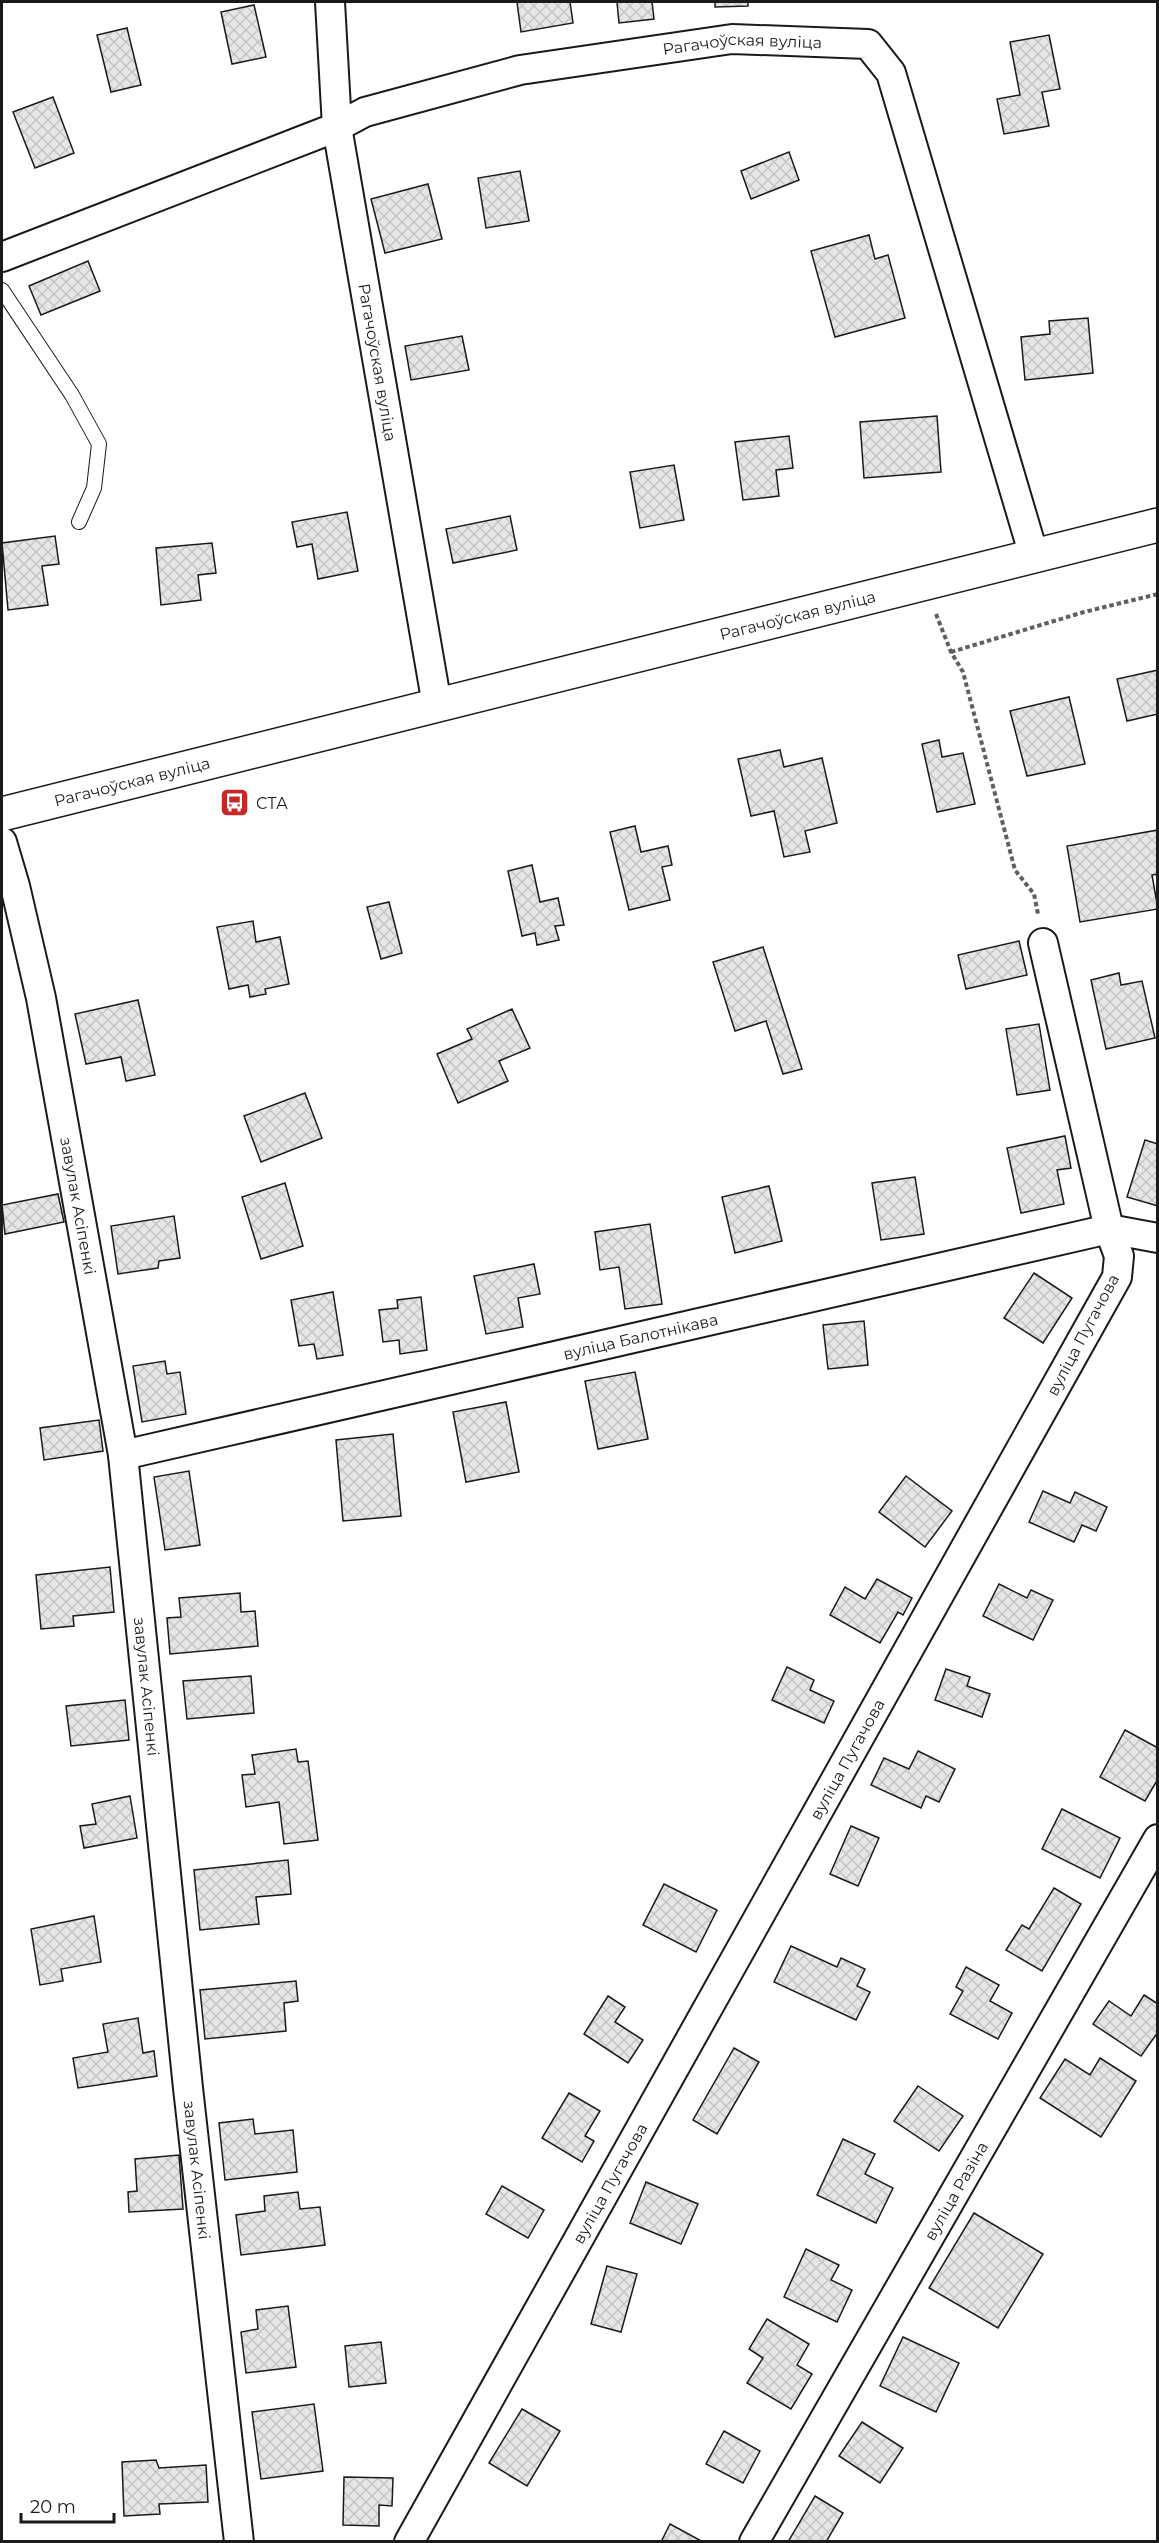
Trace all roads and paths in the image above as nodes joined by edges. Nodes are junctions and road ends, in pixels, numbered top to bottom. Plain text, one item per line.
1 (330, 2) edge
2 (337, 127) junction
3 (2, 258) edge
4 (2, 290) edge
5 (79, 522) dead end
6 (1158, 525) edge
7 (1034, 556) junction
8 (924, 583) junction
9 (1158, 594) edge
10 (951, 652) junction
11 (437, 705) junction
12 (2, 814) edge
13 (2, 842) edge
14 (1043, 943) joint
15 (1109, 1229) junction
16 (1158, 1238) edge
17 (123, 1455) junction
18 (1158, 1839) edge
19 (239, 2541) edge
20 (409, 2541) edge
21 (754, 2541) edge

1 - 2 street, Рагачоўская вуліца
2 - 3 street, Рагачоўская вуліца
2 - 7 street, Рагачоўская вуліца
2 - 11 street, Рагачоўская вуліца
4 - 5 lane
6 - 7 main road, Рагачоўская вуліца
7 - 8 main road, Рагачоўская вуліца
8 - 10 path
8 - 11 main road, Рагачоўская вуліца
9 - 10 path
10 - 14 path
11 - 12 main road, Рагачоўская вуліца
13 - 17 street, завулак Асіпенкі
14 - 15 street, вуліца Пугачова
15 - 16 street, вуліца Балотнікава
15 - 17 street, вуліца Балотнікава
15 - 20 street, вуліца Пугачова
17 - 19 street, завулак Асіпенкі
18 - 21 street, вуліца Разіна

